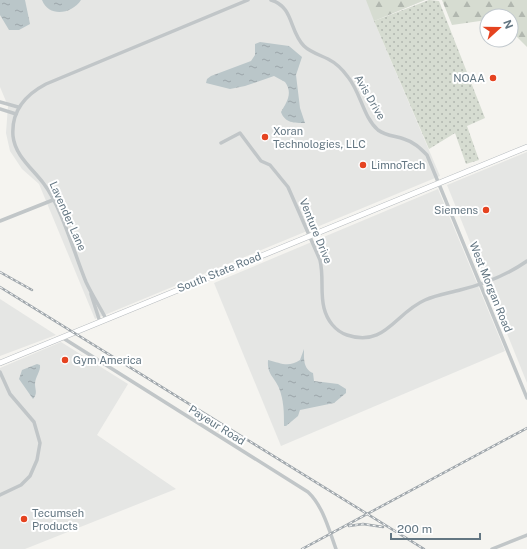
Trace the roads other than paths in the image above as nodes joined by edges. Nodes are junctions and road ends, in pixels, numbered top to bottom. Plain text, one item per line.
1 (248, 0) edge
2 (271, 0) edge
3 (0, 102) edge
4 (18, 107) junction
5 (0, 109) edge
6 (16, 114) junction
7 (221, 143) dead end
8 (527, 147) edge
9 (439, 182) junction
10 (53, 200) junction
11 (0, 221) edge
12 (308, 236) junction
13 (527, 261) edge
14 (480, 285) junction
15 (91, 293) junction
16 (106, 319) junction
17 (100, 322) junction
18 (63, 338) junction
19 (0, 363) edge
20 (0, 372) edge
21 (527, 398) edge
22 (0, 496) edge
23 (527, 535) edge
24 (336, 549) edge
25 (492, 549) edge

1 - 4 street, Lavender Lane
2 - 9 street, Avis Drive
3 - 4 street
4 - 6 street, Lavender Lane
5 - 6 street
6 - 10 street, Lavender Lane
7 - 12 street, Venture Drive
8 - 9 main road, South State Road
9 - 12 main road, South State Road
9 - 14 street, West Morgan Road
10 - 11 street
10 - 15 street, Lavender Lane
12 - 14 street, Venture Drive
12 - 16 main road, South State Road
13 - 14 street, Venture Drive
14 - 21 street, West Morgan Road
15 - 16 street, Lavender Lane
15 - 17 street, Lavender Lane
16 - 17 main road, South State Road
17 - 18 main road, South State Road
18 - 19 main road, South State Road
18 - 24 street, Payeur Road
20 - 22 street
23 - 25 street

